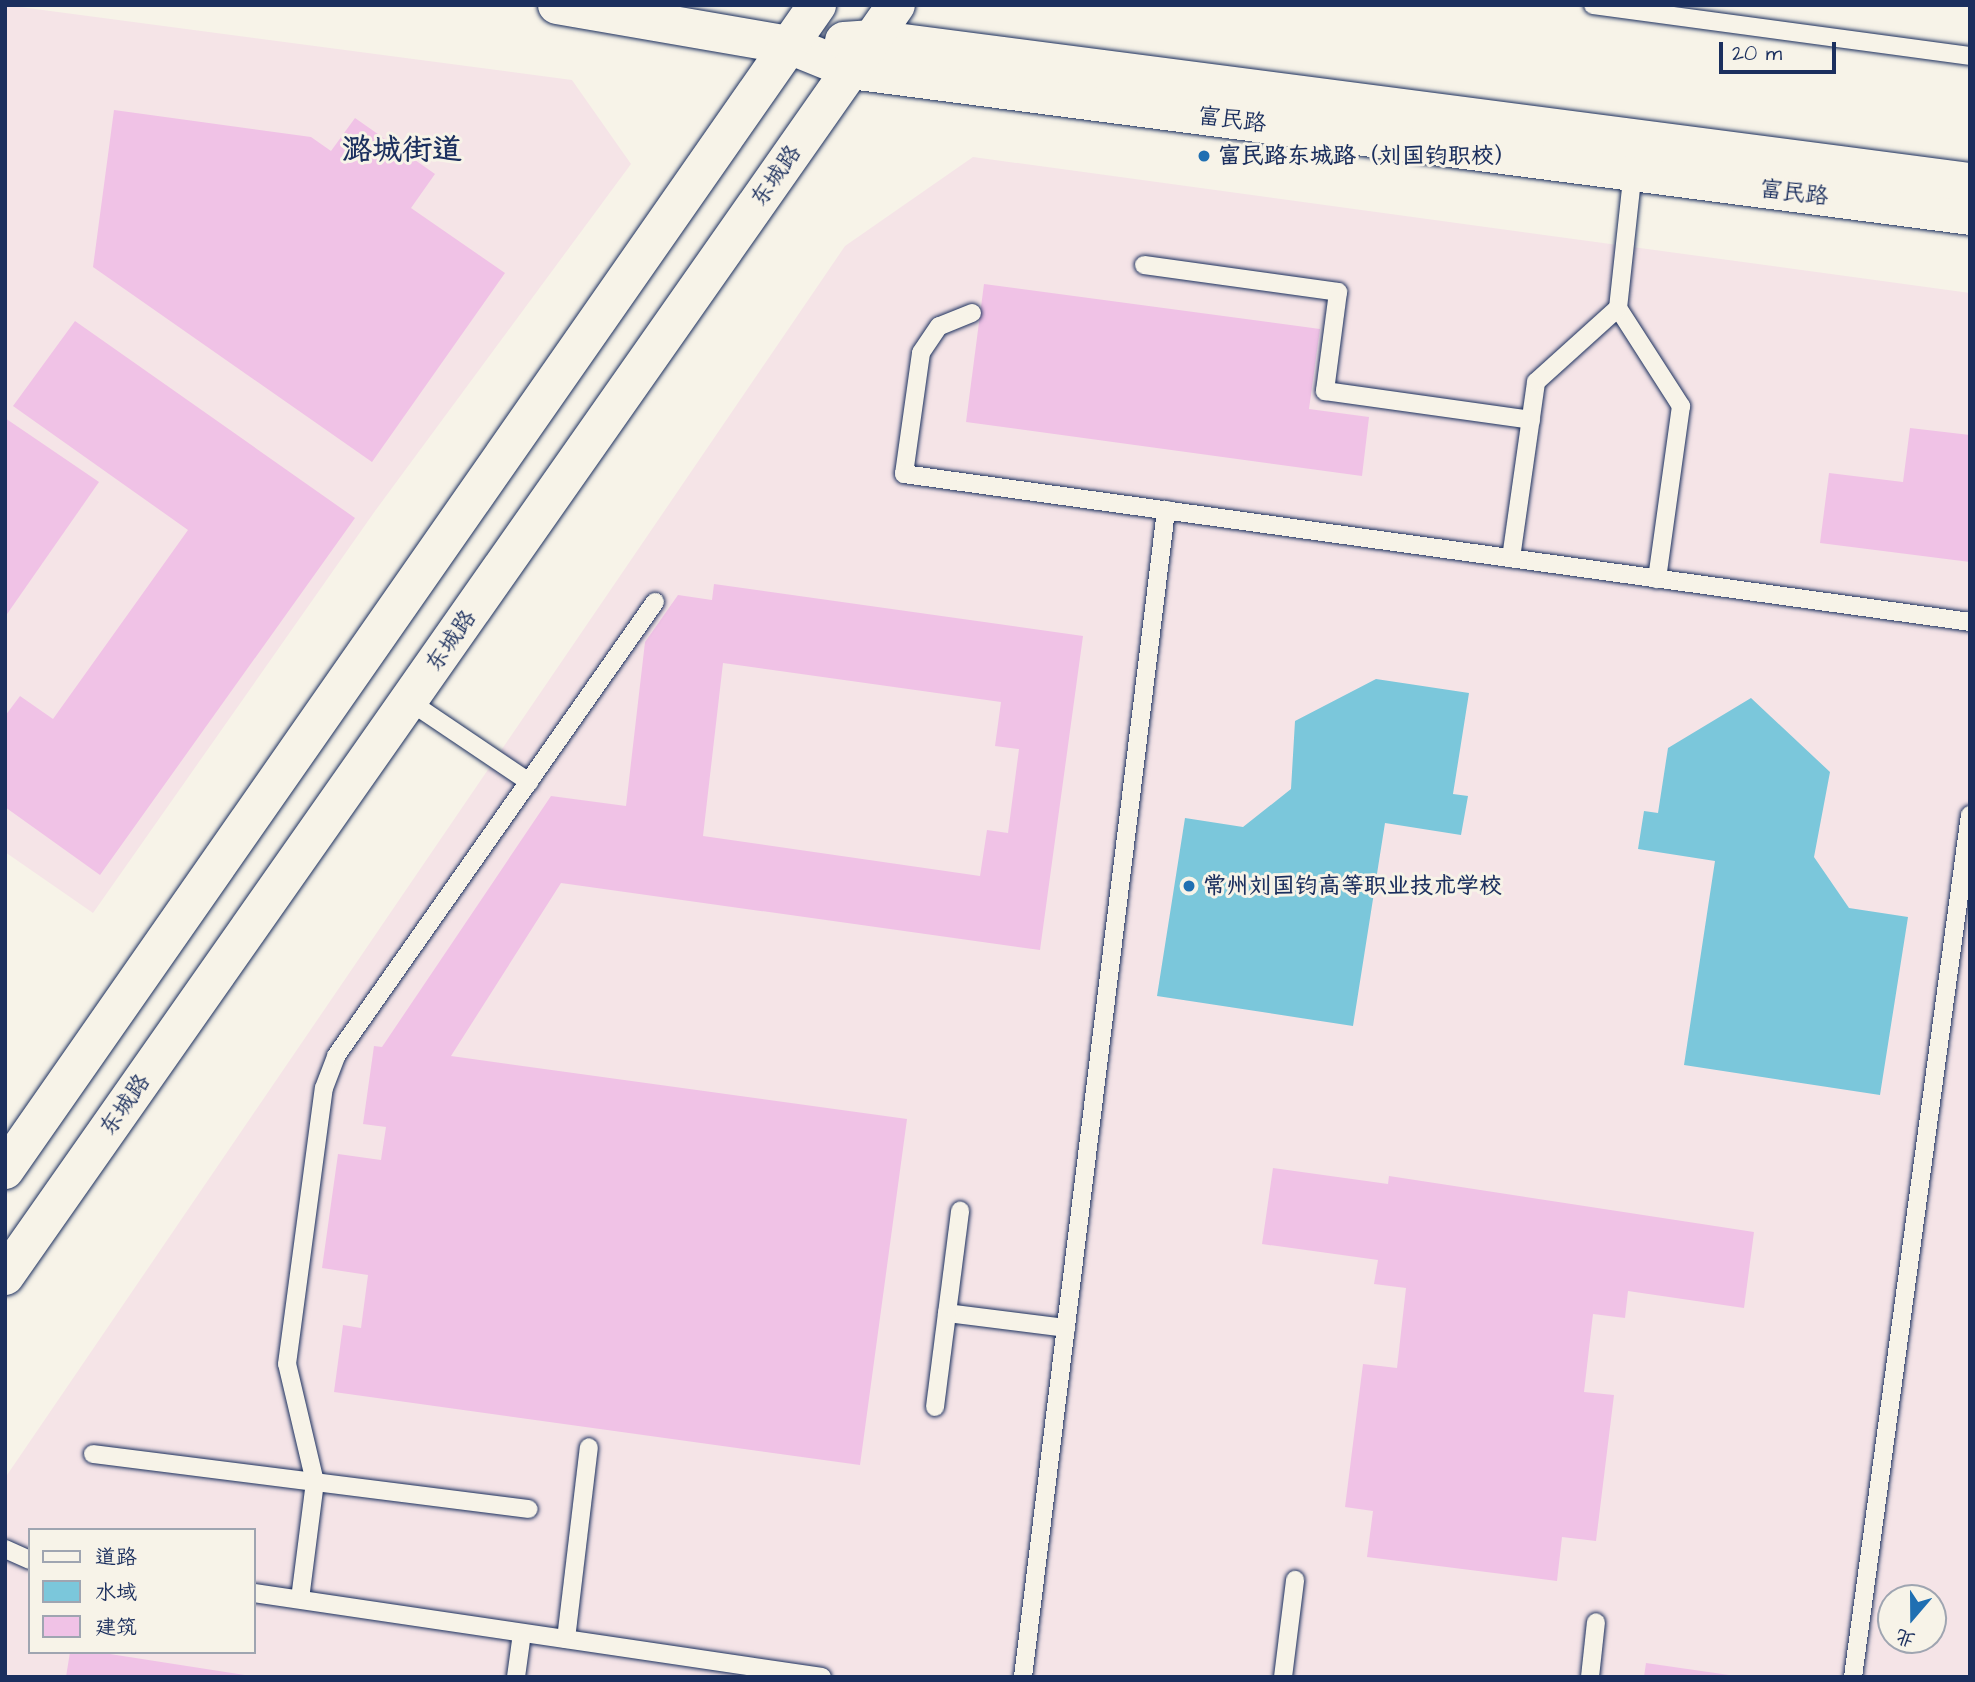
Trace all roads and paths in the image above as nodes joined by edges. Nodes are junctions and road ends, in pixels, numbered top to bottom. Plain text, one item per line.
1 (556, 5) edge
2 (817, 5) edge
3 (896, 5) edge
4 (1593, 5) edge
5 (1671, 10) edge
6 (873, 38) junction
7 (789, 45) junction
8 (1970, 57) edge
9 (851, 70) junction
10 (1635, 155) junction
11 (1970, 182) edge
12 (1970, 216) edge
13 (1144, 265) dead end
14 (1618, 308) junction
15 (972, 313) dead end
16 (1531, 420) junction
17 (1166, 510) junction
18 (1511, 558) junction
19 (1657, 579) junction
20 (655, 602) dead end
21 (1970, 622) edge
22 (409, 701) junction
23 (529, 782) junction
24 (1970, 815) edge
25 (5, 1170) edge
26 (960, 1211) dead end
27 (5, 1276) edge
28 (947, 1313) junction
29 (1066, 1328) junction
30 (935, 1407) dead end
31 (589, 1447) dead end
32 (93, 1454) dead end
33 (315, 1482) junction
34 (529, 1509) dead end
35 (5, 1549) edge
36 (28, 1559) edge
37 (1295, 1580) dead end
38 (256, 1592) edge
39 (300, 1599) junction
40 (1596, 1622) dead end
41 (522, 1633) junction
42 (566, 1639) junction
43 (516, 1677) edge
44 (822, 1677) edge
45 (1023, 1677) edge
46 (1283, 1677) edge
47 (1590, 1677) edge
48 (1853, 1677) edge

1 - 7 main road, 富民路
2 - 7 main road
3 - 6 main road, 东城路
4 - 5 lane
5 - 8 lane
6 - 7 main road, 富民路
6 - 9 main road, 东城路
6 - 10 main road, 富民路
7 - 9 main road, 富民路
7 - 25 main road
9 - 10 main road, 富民路
9 - 22 main road, 东城路
10 - 11 main road, 富民路
10 - 12 main road, 富民路
10 - 14 lane
13 - 16 lane
14 - 16 lane
14 - 19 lane
15 - 17 lane
16 - 18 lane
17 - 18 lane
17 - 29 lane
18 - 19 lane
19 - 21 lane
20 - 23 lane
22 - 23 lane
22 - 27 main road, 东城路
23 - 33 lane
24 - 48 lane
26 - 28 lane
28 - 29 lane
28 - 30 lane
29 - 45 lane
31 - 42 lane
32 - 33 lane
33 - 34 lane
33 - 39 lane
35 - 36 lane
37 - 46 lane
38 - 39 lane
39 - 41 lane
40 - 47 lane
41 - 42 lane
41 - 43 lane
42 - 44 lane

